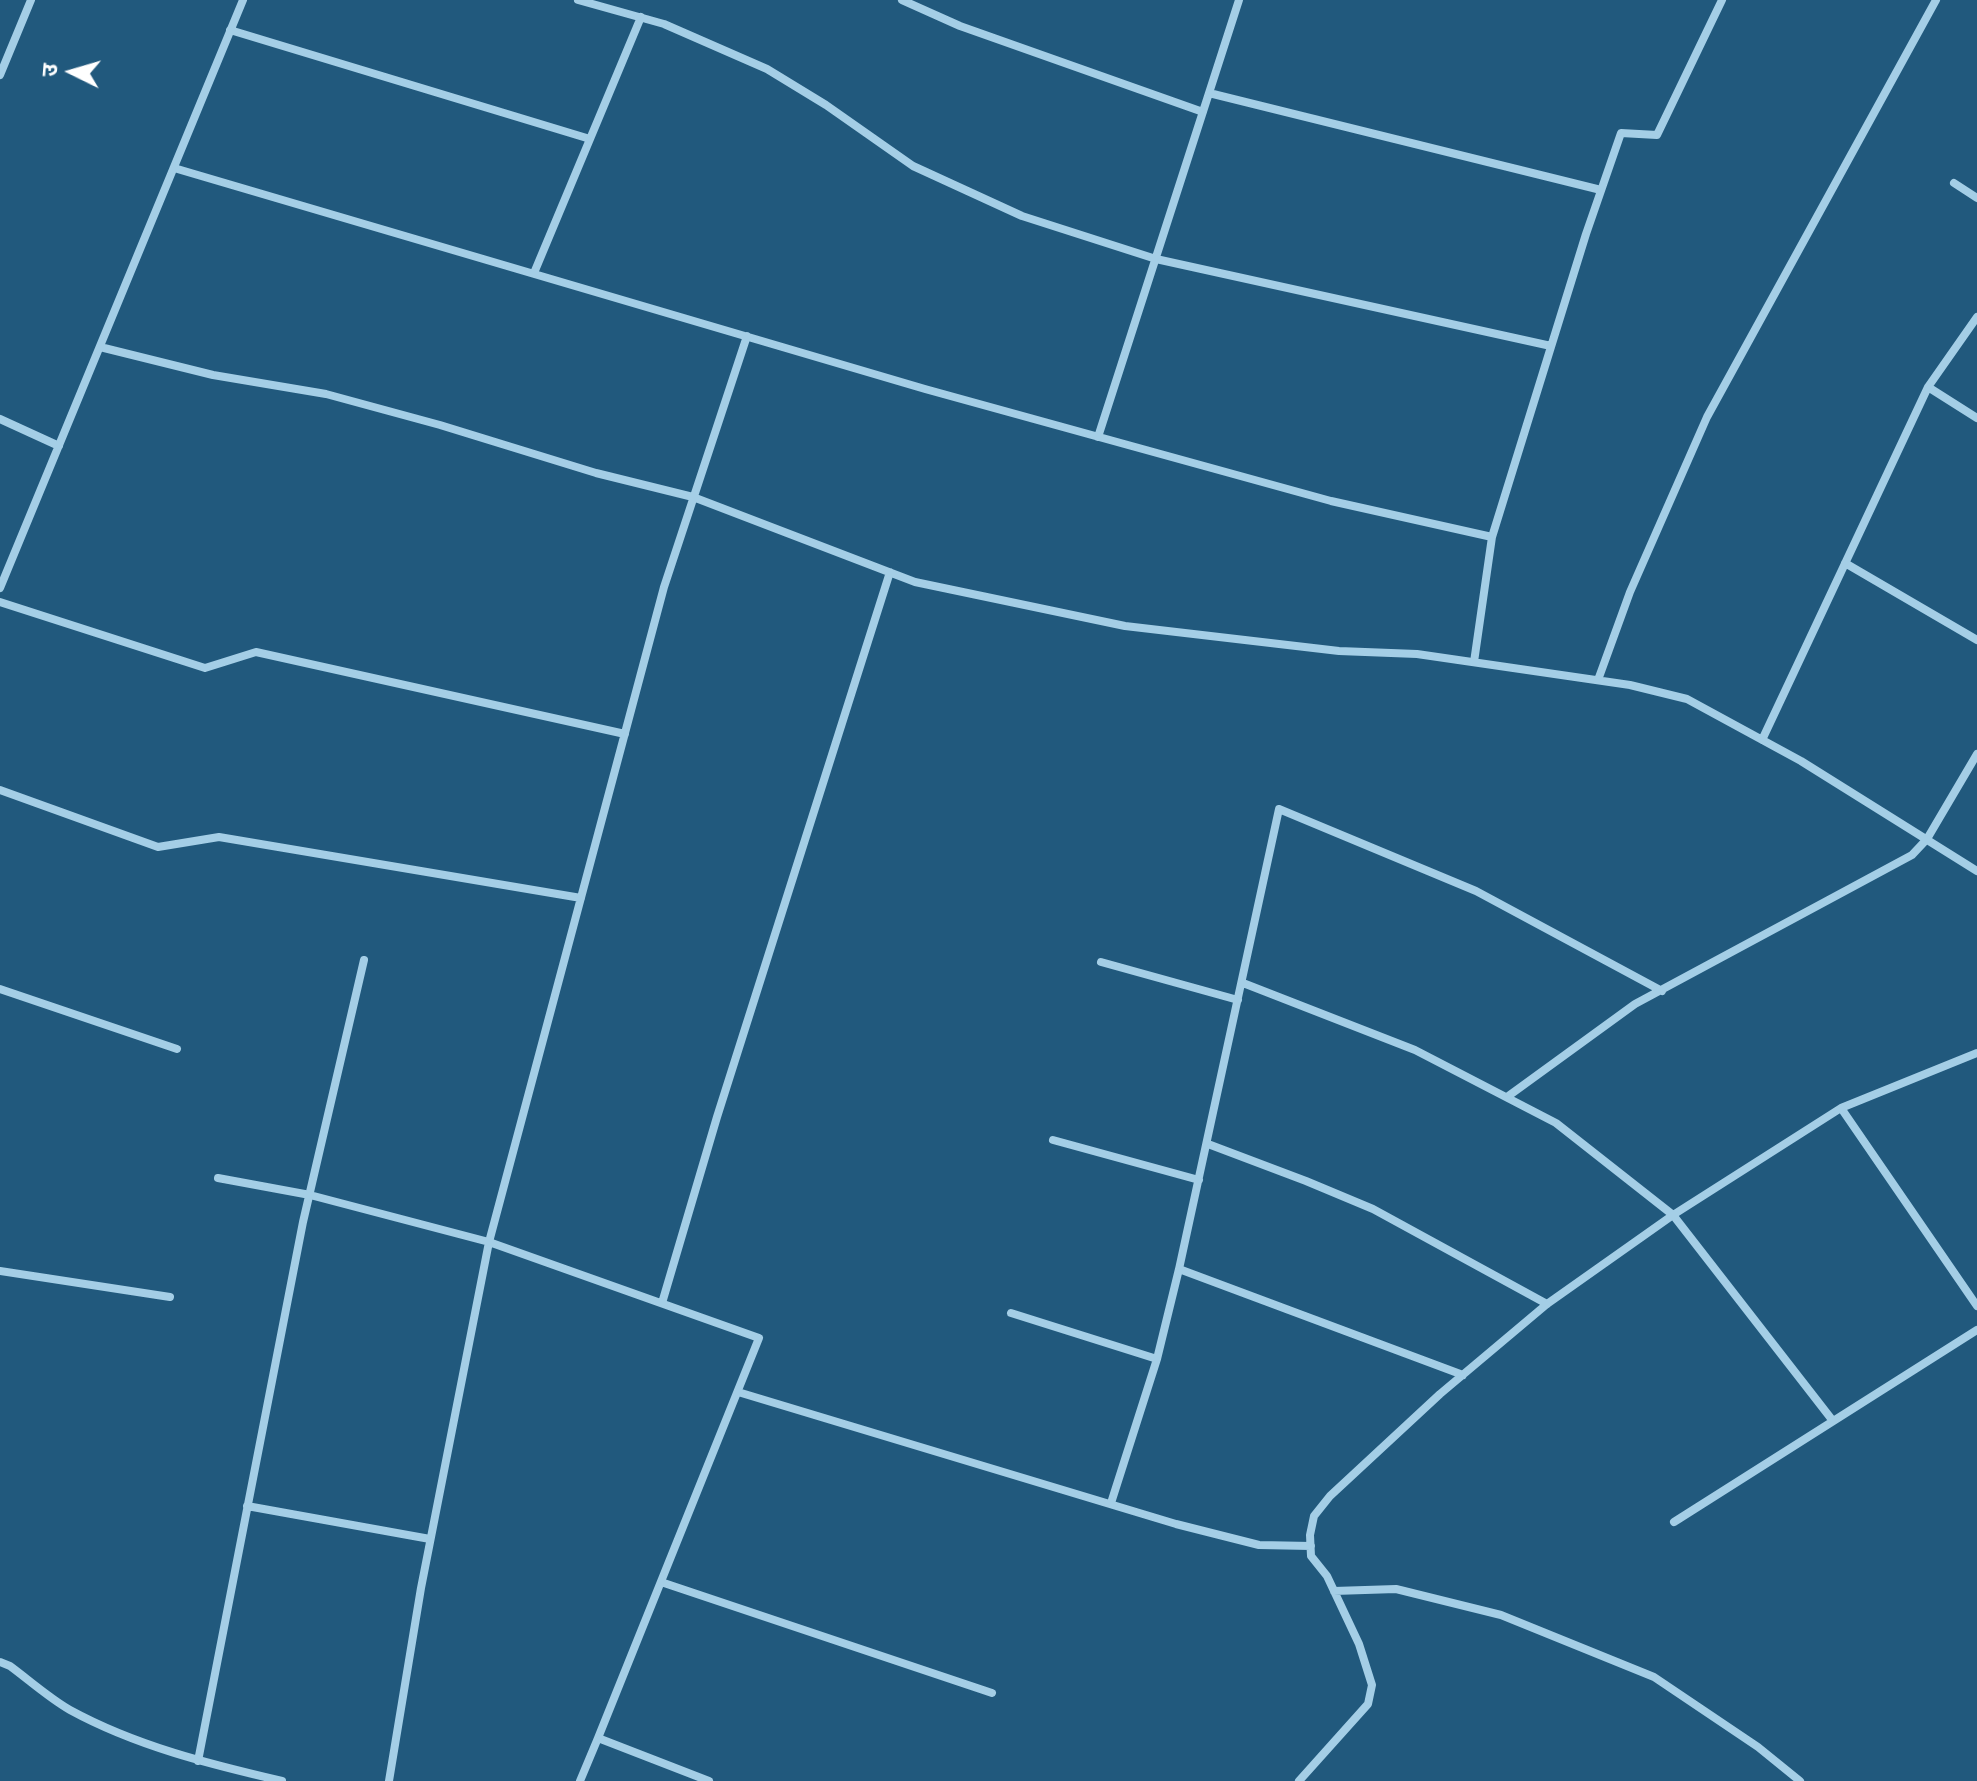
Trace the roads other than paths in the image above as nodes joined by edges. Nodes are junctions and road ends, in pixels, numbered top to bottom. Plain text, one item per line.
1 (31, 0) edge
2 (243, 0) edge
3 (578, 0) edge
4 (902, 0) edge
5 (1239, 0) edge
6 (1722, 0) edge
7 (1936, 0) edge
8 (641, 17) junction
9 (230, 30) junction
10 (0, 75) edge
11 (1209, 93) junction
12 (1203, 112) junction
13 (590, 139) junction
14 (174, 168) junction
15 (1954, 183) dead end
16 (1601, 190) junction
17 (1977, 198) edge
18 (1156, 259) junction
19 (534, 273) junction
20 (1977, 317) edge
21 (747, 336) junction
22 (1551, 346) junction
23 (100, 347) junction
24 (1928, 387) junction
25 (1977, 418) edge
26 (0, 419) edge
27 (1098, 437) junction
28 (59, 446) junction
29 (693, 497) junction
30 (1492, 537) junction
31 (1845, 563) junction
32 (890, 572) junction
33 (0, 588) edge
34 (0, 602) edge
35 (1977, 640) edge
36 (1474, 662) junction
37 (1598, 680) junction
38 (625, 734) junction
39 (1762, 740) junction
40 (1977, 754) edge
41 (0, 790) edge
42 (1927, 839) junction
43 (1977, 871) edge
44 (581, 898) junction
45 (364, 960) dead end
46 (1101, 962) dead end
47 (1243, 983) junction
48 (0, 989) edge
49 (1662, 991) junction
50 (1238, 1000) junction
51 (177, 1049) dead end
52 (1977, 1053) edge
53 (1507, 1097) junction
54 (1841, 1108) junction
55 (1053, 1140) dead end
56 (1208, 1144) junction
57 (218, 1178) dead end
58 (1199, 1180) junction
59 (310, 1195) junction
60 (1673, 1215) junction
61 (489, 1242) junction
62 (1179, 1269) junction
63 (0, 1271) edge
64 (170, 1297) dead end
65 (662, 1303) junction
66 (1547, 1304) junction
67 (1977, 1306) edge
68 (1011, 1313) dead end
69 (1977, 1330) edge
70 (1157, 1359) junction
71 (1463, 1375) junction
72 (738, 1392) junction
73 (1833, 1421) junction
74 (1111, 1503) junction
75 (247, 1506) junction
76 (1674, 1522) dead end
77 (430, 1539) junction
78 (1311, 1546) junction
79 (661, 1582) junction
80 (1334, 1591) junction
81 (0, 1662) edge
82 (992, 1693) dead end
83 (598, 1738) junction
84 (198, 1761) junction
85 (282, 1781) edge
86 (389, 1781) edge
87 (580, 1781) edge
88 (709, 1781) edge
89 (1299, 1781) edge
90 (1800, 1781) edge

1 - 10 street
2 - 9 street
3 - 8 street
4 - 12 street
5 - 11 street
6 - 16 street
7 - 37 street
8 - 13 street
8 - 18 street
9 - 13 street
9 - 14 street
11 - 12 street
11 - 16 street
12 - 18 street
13 - 19 street
14 - 19 street
14 - 23 street
15 - 17 street
16 - 22 street
18 - 22 street
18 - 27 street
19 - 21 street
20 - 24 street
21 - 27 street
21 - 29 street
22 - 30 street
23 - 28 street
23 - 29 street
24 - 25 street
24 - 31 street
26 - 28 street
27 - 30 street
28 - 33 street
29 - 32 street
29 - 38 street
30 - 36 street
31 - 35 street
31 - 39 street
32 - 36 street
32 - 65 street
34 - 38 street
36 - 37 street
37 - 39 street
38 - 44 street
39 - 42 street
40 - 42 street
41 - 44 street
42 - 43 street
42 - 49 street
44 - 61 street
45 - 59 street
46 - 50 street
47 - 49 street
47 - 50 street
47 - 53 street
48 - 51 street
49 - 53 street
50 - 56 street
52 - 54 street
53 - 60 street
54 - 60 street
54 - 67 street
55 - 58 street
56 - 58 street
56 - 66 street
57 - 59 street
58 - 62 street
59 - 61 street
59 - 75 street
60 - 66 street
60 - 73 street
61 - 65 street
61 - 77 street
62 - 70 street
62 - 71 street
63 - 64 street
65 - 72 street
66 - 71 street
68 - 70 street
69 - 73 street
70 - 74 street
71 - 78 street
72 - 74 street
72 - 79 street
73 - 76 street
74 - 78 street
75 - 77 street
75 - 84 street
77 - 86 street
78 - 80 street
79 - 82 street
79 - 83 street
80 - 89 street
80 - 90 street
81 - 84 street
83 - 87 street
83 - 88 street
84 - 85 street

